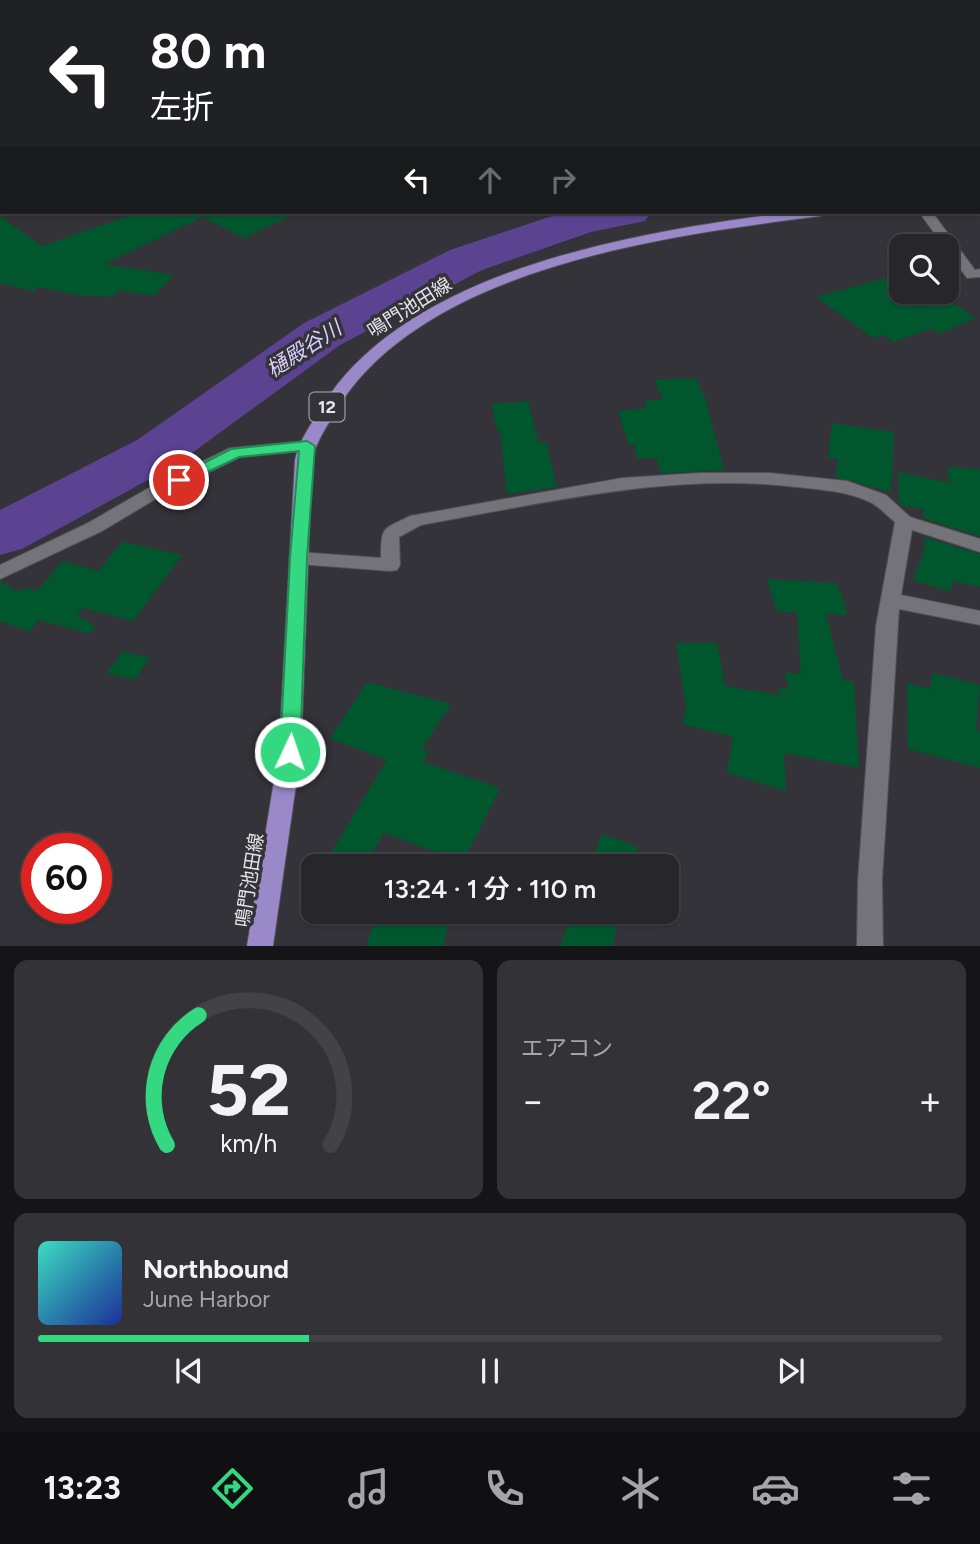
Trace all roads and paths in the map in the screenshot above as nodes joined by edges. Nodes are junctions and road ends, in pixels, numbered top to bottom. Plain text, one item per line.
1 (804, 214) edge
2 (926, 214) edge
3 (980, 273) edge
4 (307, 446) junction
5 (904, 521) junction
6 (980, 546) edge
7 (298, 558) junction
8 (0, 573) edge
9 (890, 600) junction
10 (980, 618) edge
11 (260, 946) edge
12 (870, 946) edge

1 - 4 main road, 鳴門池田線 / 12
2 - 3 street
4 - 7 main road, 鳴門池田線 / 12
4 - 8 street
5 - 6 street
5 - 7 street
5 - 9 street
7 - 11 main road, 鳴門池田線 / 12
9 - 10 street
9 - 12 street

